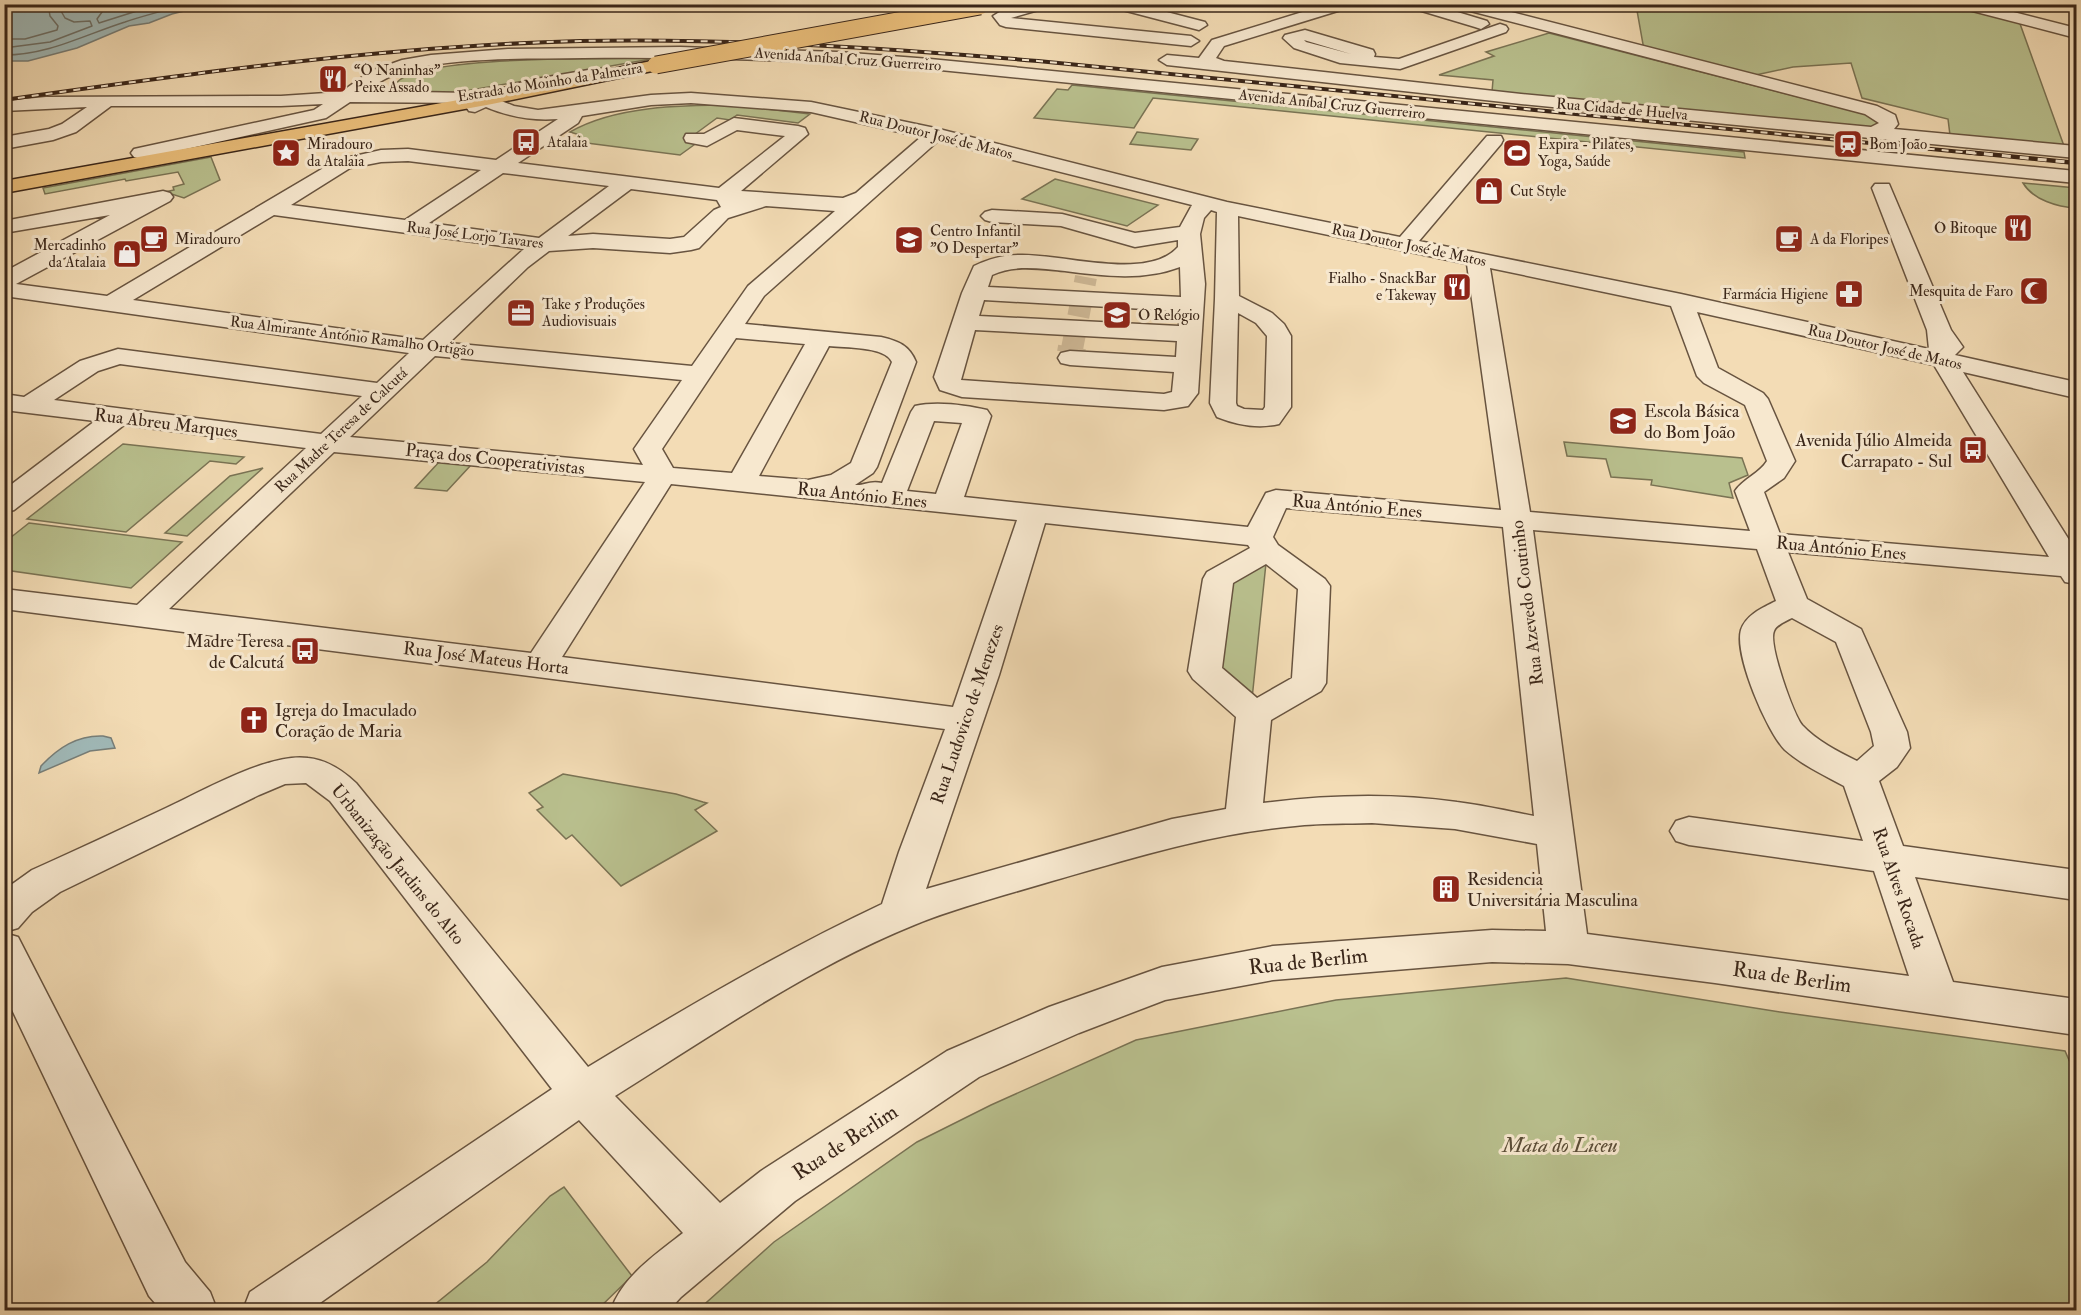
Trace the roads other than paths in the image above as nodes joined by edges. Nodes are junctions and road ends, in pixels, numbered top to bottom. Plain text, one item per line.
1 (988, 4) edge
2 (1044, 4) edge
3 (1116, 4) edge
4 (1328, 4) edge
5 (1460, 4) edge
6 (1962, 4) edge
7 (2027, 4) edge
8 (1420, 6) dead end
9 (2000, 14) junction
10 (1469, 20) junction
11 (1445, 28) dead end
12 (1506, 29) junction
13 (2076, 33) edge
14 (1238, 38) junction
15 (1191, 40) dead end
16 (1389, 46) dead end
17 (1367, 54) junction
18 (1167, 60) dead end
19 (1221, 66) junction
20 (634, 69) junction
21 (657, 71) junction
22 (1408, 71) junction
23 (598, 73) junction
24 (1380, 84) junction
25 (1453, 92) junction
26 (443, 99) junction
27 (651, 100) junction
28 (743, 100) junction
29 (107, 101) junction
30 (481, 101) junction
31 (358, 102) junction
32 (4, 106) edge
33 (1185, 106) dead end
34 (406, 115) junction
35 (569, 115) junction
36 (435, 116) junction
37 (1273, 116) dead end
38 (1888, 119) junction
39 (516, 120) junction
40 (1864, 131) junction
41 (935, 134) junction
42 (693, 138) dead end
43 (1471, 138) dead end
44 (1494, 140) junction
45 (1963, 141) junction
46 (1517, 142) dead end
47 (4, 143) edge
48 (2076, 152) edge
49 (141, 153) junction
50 (345, 164) junction
51 (499, 166) junction
52 (2076, 177) edge
53 (4, 180) edge
54 (626, 183) junction
55 (4, 187) edge
56 (1882, 188) dead end
57 (722, 205) junction
58 (1217, 206) junction
59 (270, 208) junction
60 (829, 213) junction
61 (992, 216) dead end
62 (4, 227) edge
63 (410, 227) junction
64 (1189, 240) junction
65 (691, 243) junction
66 (1405, 244) junction
67 (543, 245) junction
68 (189, 257) junction
69 (1477, 259) junction
70 (669, 269) dead end
71 (4, 281) edge
72 (4, 289) edge
73 (974, 293) junction
74 (1227, 299) dead end
75 (1681, 301) junction
76 (112, 303) junction
77 (1192, 305) junction
78 (965, 322) junction
79 (729, 330) junction
80 (1939, 330) junction
81 (1190, 334) junction
82 (821, 338) junction
83 (1887, 347) junction
84 (428, 348) junction
85 (1943, 360) junction
86 (1188, 365) junction
87 (1992, 371) junction
88 (700, 374) junction
89 (2076, 390) edge
90 (382, 391) junction
91 (1062, 395) junction
92 (17, 403) edge
93 (1971, 405) junction
94 (118, 417) junction
95 (327, 443) junction
96 (862, 467) junction
97 (663, 475) junction
98 (741, 483) junction
99 (801, 489) junction
100 (890, 498) junction
101 (4, 504) edge
102 (947, 504) junction
103 (1034, 514) junction
104 (1517, 519) junction
105 (1768, 542) junction
106 (1262, 544) junction
107 (2075, 570) edge
108 (4, 599) edge
109 (1793, 605) junction
110 (144, 616) junction
111 (540, 665) junction
112 (1254, 714) junction
113 (966, 720) junction
114 (1860, 778) junction
115 (1243, 819) junction
116 (1689, 831) dead end
117 (1555, 834) junction
118 (918, 852) junction
119 (1888, 858) junction
120 (2076, 885) edge
121 (963, 892) junction
122 (9, 907) edge
123 (899, 914) junction
124 (1568, 948) junction
125 (4, 950) edge
126 (1938, 998) junction
127 (2076, 1017) edge
128 (582, 1093) junction
129 (717, 1234) junction
130 (192, 1311) edge
131 (268, 1311) edge
132 (636, 1311) edge

1 - 21 main road, bridge
2 - 15 street
3 - 14 street
4 - 14 street
5 - 12 street
6 - 9 street
7 - 9 street
8 - 10 street
9 - 13 street
10 - 11 street
10 - 12 street
12 - 22 street
12 - 38 street
14 - 19 street
16 - 17 street
17 - 22 street
17 - 22 street
18 - 19 street, Rua Cidade de Huelva
19 - 24 street, Rua Cidade de Huelva
20 - 21 main road, Estrada do Moinho da Palmeira
20 - 30 main road, Estrada do Moinho da Palmeira
20 - 35 street
21 - 23 main road, Estrada do Moinho da Palmeira
21 - 27 street
22 - 24 street
22 - 25 street
23 - 26 main road, Estrada do Moinho da Palmeira
23 - 30 street
24 - 25 street, Rua Cidade de Huelva
25 - 40 street, Rua Cidade de Huelva
26 - 30 street
26 - 31 main road, Estrada do Moinho da Palmeira
27 - 28 street
27 - 35 street
28 - 35 street
28 - 41 street, Rua Doutor José de Matos
29 - 31 street
29 - 32 street
29 - 47 street
30 - 34 main road, Estrada do Moinho da Palmeira
30 - 35 street
30 - 39 street
31 - 34 main road, Estrada do Moinho da Palmeira
31 - 36 street
31 - 49 main road, Estrada do Moinho da Palmeira
31 - 49 street
31 - 52 street, Avenida Aníbal Cruz Guerreiro
31 - 55 main road, Estrada do Moinho da Palmeira
33 - 37 street
34 - 36 street
35 - 39 street
35 - 51 street
36 - 39 street
38 - 40 street
38 - 45 street
40 - 45 street, Rua Cidade de Huelva
41 - 58 street, Rua Doutor José de Matos
41 - 60 street
42 - 57 street
43 - 44 street
44 - 46 street
44 - 66 street
45 - 48 street, Rua Cidade de Huelva
49 - 53 main road, Estrada do Moinho da Palmeira
50 - 51 street
50 - 59 street
50 - 68 street
51 - 54 street
51 - 63 street
54 - 57 street
54 - 67 street, Rua Madre Teresa de Calcutá
56 - 80 street
57 - 60 street
57 - 65 street
58 - 64 street
58 - 66 street, Rua Doutor José de Matos
58 - 74 street
59 - 63 street, Rua José Lorjo Tavares
59 - 68 street
60 - 79 street
61 - 64 street
62 - 71 street
63 - 67 street, Rua José Lorjo Tavares
64 - 73 street
64 - 77 street
65 - 67 street, Rua José Lorjo Tavares
65 - 70 street
66 - 69 street, Rua Doutor José de Matos
67 - 84 street, Rua Madre Teresa de Calcutá
68 - 76 street
69 - 75 street, Rua Doutor José de Matos
69 - 104 street, Rua Azevedo Coutinho
72 - 76 street, Rua Almirante António Ramalho Ortigão
73 - 77 street
73 - 78 street
75 - 83 street, Rua Doutor José de Matos
75 - 105 street
76 - 84 street, Rua Almirante António Ramalho Ortigão
77 - 81 street
78 - 81 street
78 - 91 street
79 - 82 street
79 - 88 street
80 - 83 street
80 - 85 street
80 - 87 street
81 - 86 street
82 - 96 street
82 - 98 street
83 - 85 street, Rua Doutor José de Matos
83 - 93 street
84 - 88 street, Rua Almirante António Ramalho Ortigão
84 - 90 street, Rua Madre Teresa de Calcutá
85 - 87 street, Rua Doutor José de Matos
85 - 93 street
86 - 91 street
86 - 91 street
87 - 89 street, Rua Doutor José de Matos
87 - 93 street
88 - 97 street
90 - 92 street
90 - 95 street, Rua Madre Teresa de Calcutá
92 - 94 street, Rua Abreu Marques
93 - 107 street
94 - 95 street, Rua Abreu Marques
94 - 101 street
95 - 97 street, Praça dos Cooperativistas
95 - 110 street, Rua Madre Teresa de Calcutá
96 - 99 street
96 - 100 street
97 - 98 street, Rua António Enes
97 - 111 street
98 - 99 street, Rua António Enes
99 - 100 street, Rua António Enes
100 - 102 street, Rua António Enes
100 - 102 street
102 - 103 street, Rua António Enes
103 - 106 street, Rua António Enes
103 - 113 street, Rua Ludovico de Menezes
104 - 105 street, Rua António Enes
104 - 106 street, Rua António Enes
104 - 117 street, Rua Azevedo Coutinho
105 - 107 street, Rua António Enes
105 - 109 street
106 - 112 street
106 - 112 street
108 - 110 street, Rua José Mateus Horta
109 - 114 street
109 - 114 street
110 - 111 street, Rua José Mateus Horta
111 - 113 street, Rua José Mateus Horta
112 - 115 street
113 - 118 street, Rua Ludovico de Menezes
114 - 119 street, Rua Alves Rocada
115 - 117 street
115 - 121 street
116 - 119 street
117 - 124 street, Rua Azevedo Coutinho
118 - 121 street
118 - 123 street, Rua Ludovico de Menezes
119 - 120 street
119 - 126 street, Rua Alves Rocada
121 - 123 street
122 - 128 street, Urbanização Jardins do Alto
123 - 128 street
124 - 126 street, Rua de Berlim
124 - 129 street, Rua de Berlim
125 - 130 street
126 - 127 street, Rua de Berlim
128 - 129 street, Urbanização Jardins do Alto
128 - 131 street
129 - 132 street, Rua de Berlim

